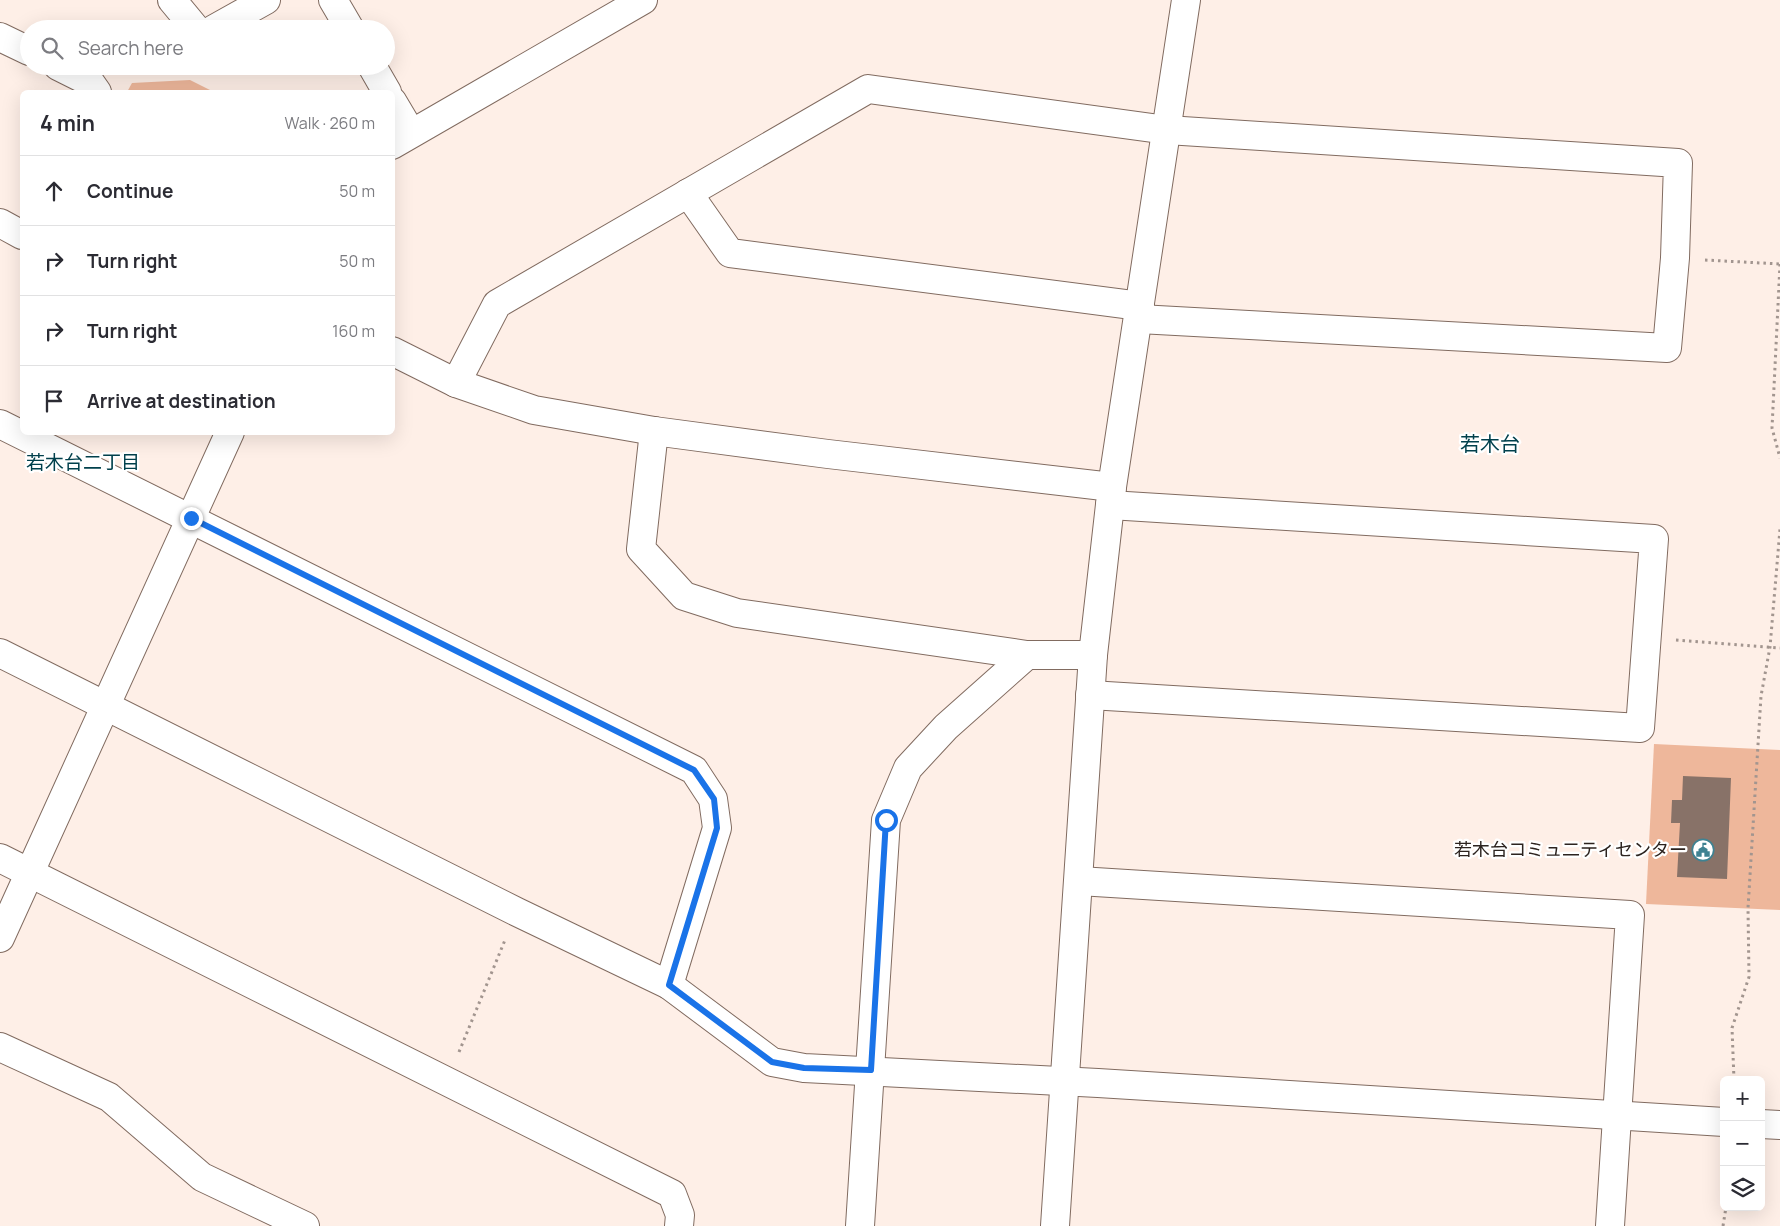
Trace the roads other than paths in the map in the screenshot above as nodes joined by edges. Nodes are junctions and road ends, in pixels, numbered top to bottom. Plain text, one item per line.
1 (172, 0) edge
2 (266, 0) edge
3 (333, 0) edge
4 (643, 0) edge
5 (1186, 0) edge
6 (189, 20) edge
7 (230, 20) edge
8 (345, 20) edge
9 (0, 37) edge
10 (20, 47) edge
11 (76, 75) edge
12 (377, 75) edge
13 (96, 90) edge
14 (386, 90) edge
15 (395, 112) edge
16 (1167, 130) junction
17 (402, 139) edge
18 (688, 193) junction
19 (0, 223) edge
20 (20, 234) edge
21 (1140, 313) junction
22 (395, 354) edge
23 (456, 384) junction
24 (0, 424) edge
25 (654, 431) junction
26 (20, 434) edge
27 (22, 435) edge
28 (229, 435) edge
29 (1111, 496) junction
30 (191, 518) junction
31 (0, 653) edge
32 (1027, 655) junction
33 (1093, 655) junction
34 (1090, 694) junction
35 (106, 706) junction
36 (0, 858) edge
37 (30, 873) junction
38 (1079, 880) junction
39 (0, 938) edge
40 (669, 985) junction
41 (0, 1047) edge
42 (871, 1070) junction
43 (1066, 1082) junction
44 (1616, 1116) junction
45 (1720, 1122) edge
46 (1765, 1124) edge
47 (1780, 1125) edge
48 (305, 1226) edge
49 (679, 1226) edge
50 (860, 1226) edge
51 (1054, 1226) edge
52 (1610, 1226) edge

1 - 6 street
2 - 7 street
3 - 8 street
4 - 17 street
5 - 16 street
9 - 10 street
11 - 13 street
12 - 14 street
15 - 17 street
16 - 18 street
16 - 21 street
16 - 21 street
18 - 21 street
18 - 23 street
19 - 20 street
21 - 29 street
22 - 23 street
23 - 25 street
24 - 26 street
25 - 29 street
25 - 32 street
27 - 30 street
28 - 30 street
29 - 33 street
29 - 34 street
30 - 35 street
30 - 40 street
31 - 35 street
32 - 33 street
32 - 42 street
33 - 34 street
34 - 38 street
35 - 37 street
35 - 40 street
36 - 37 street
37 - 39 street
37 - 49 street
38 - 43 street
38 - 44 street
40 - 42 street
41 - 48 street
42 - 43 street
42 - 50 street
43 - 44 street
43 - 51 street
44 - 45 street
44 - 52 street
46 - 47 street

